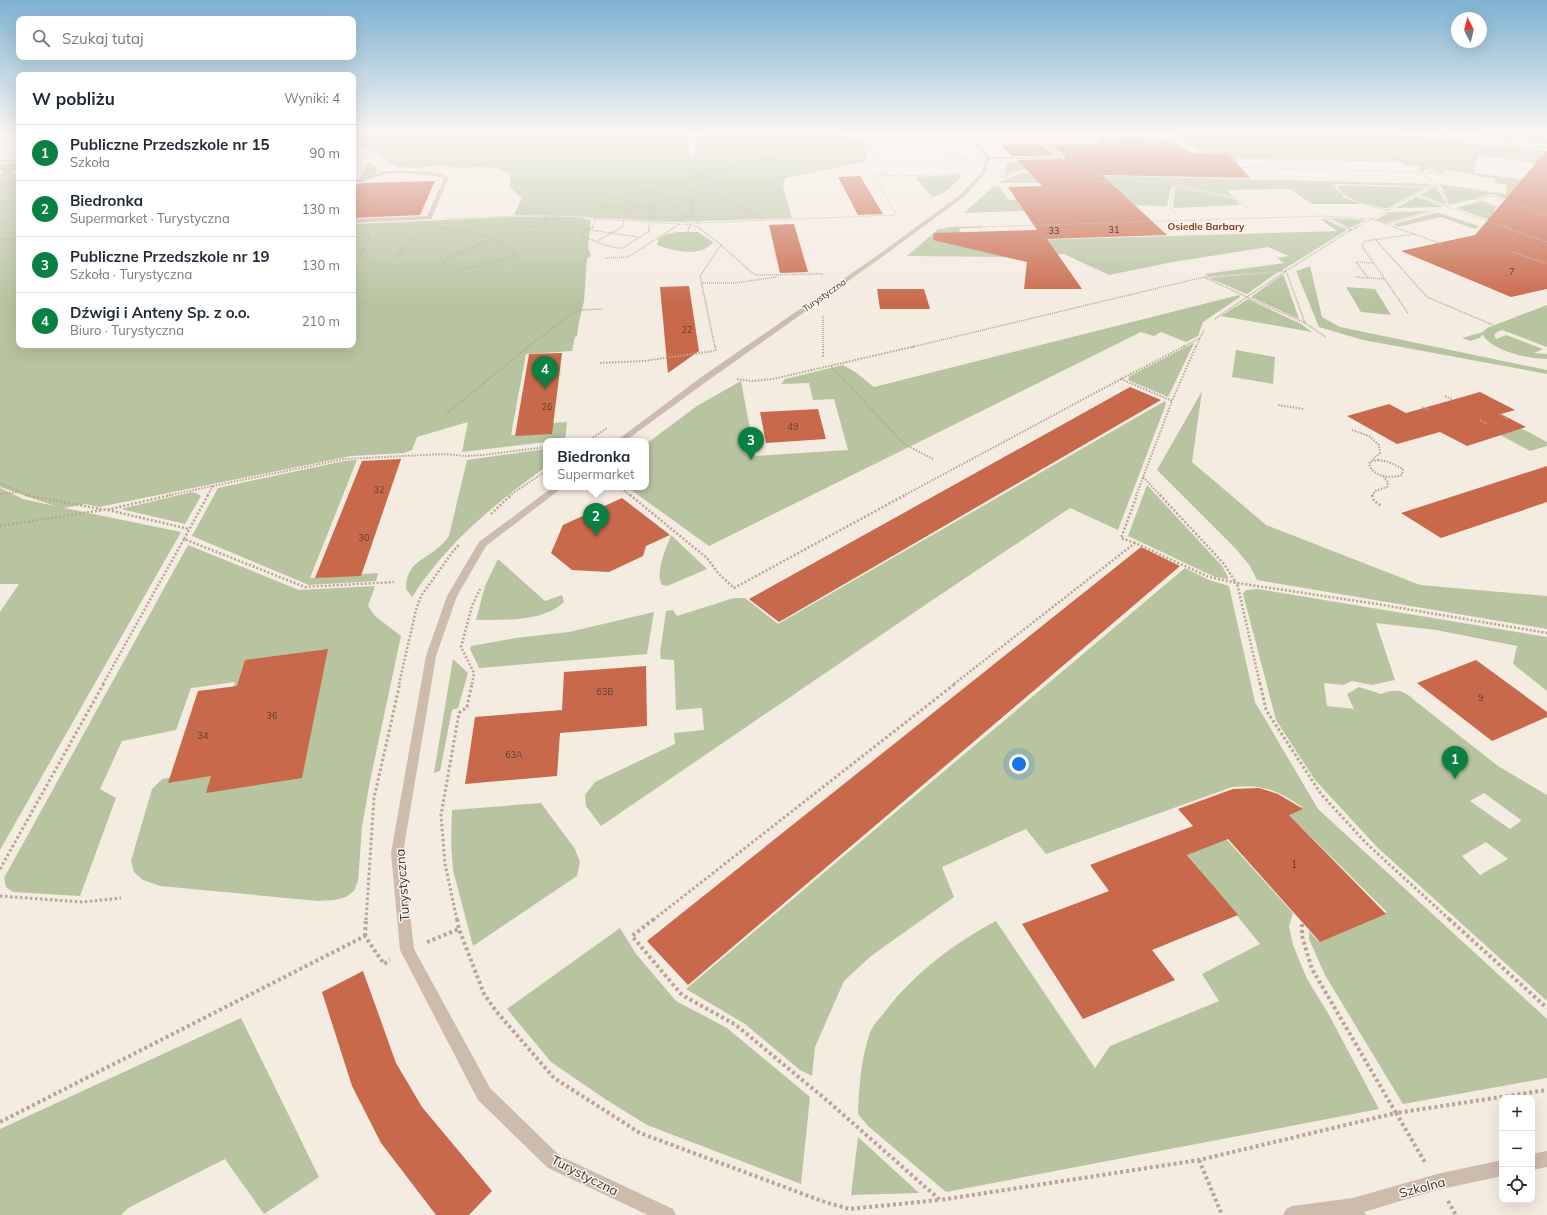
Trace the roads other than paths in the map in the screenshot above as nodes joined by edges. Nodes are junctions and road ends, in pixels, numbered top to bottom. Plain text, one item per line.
1 (8, 189) edge
2 (442, 189) edge
3 (969, 189) edge
4 (0, 199) edge
5 (356, 221) edge
6 (624, 438) edge
7 (555, 490) edge
8 (1547, 1159) edge
9 (1535, 1161) edge
10 (1499, 1169) edge
11 (1355, 1211) edge
12 (667, 1215) edge
13 (1292, 1215) edge

1 - 4 street
2 - 5 street
3 - 6 street, Turystyczna
7 - 12 street, Turystyczna
8 - 9 street
10 - 11 street, Szkolna
11 - 13 street

